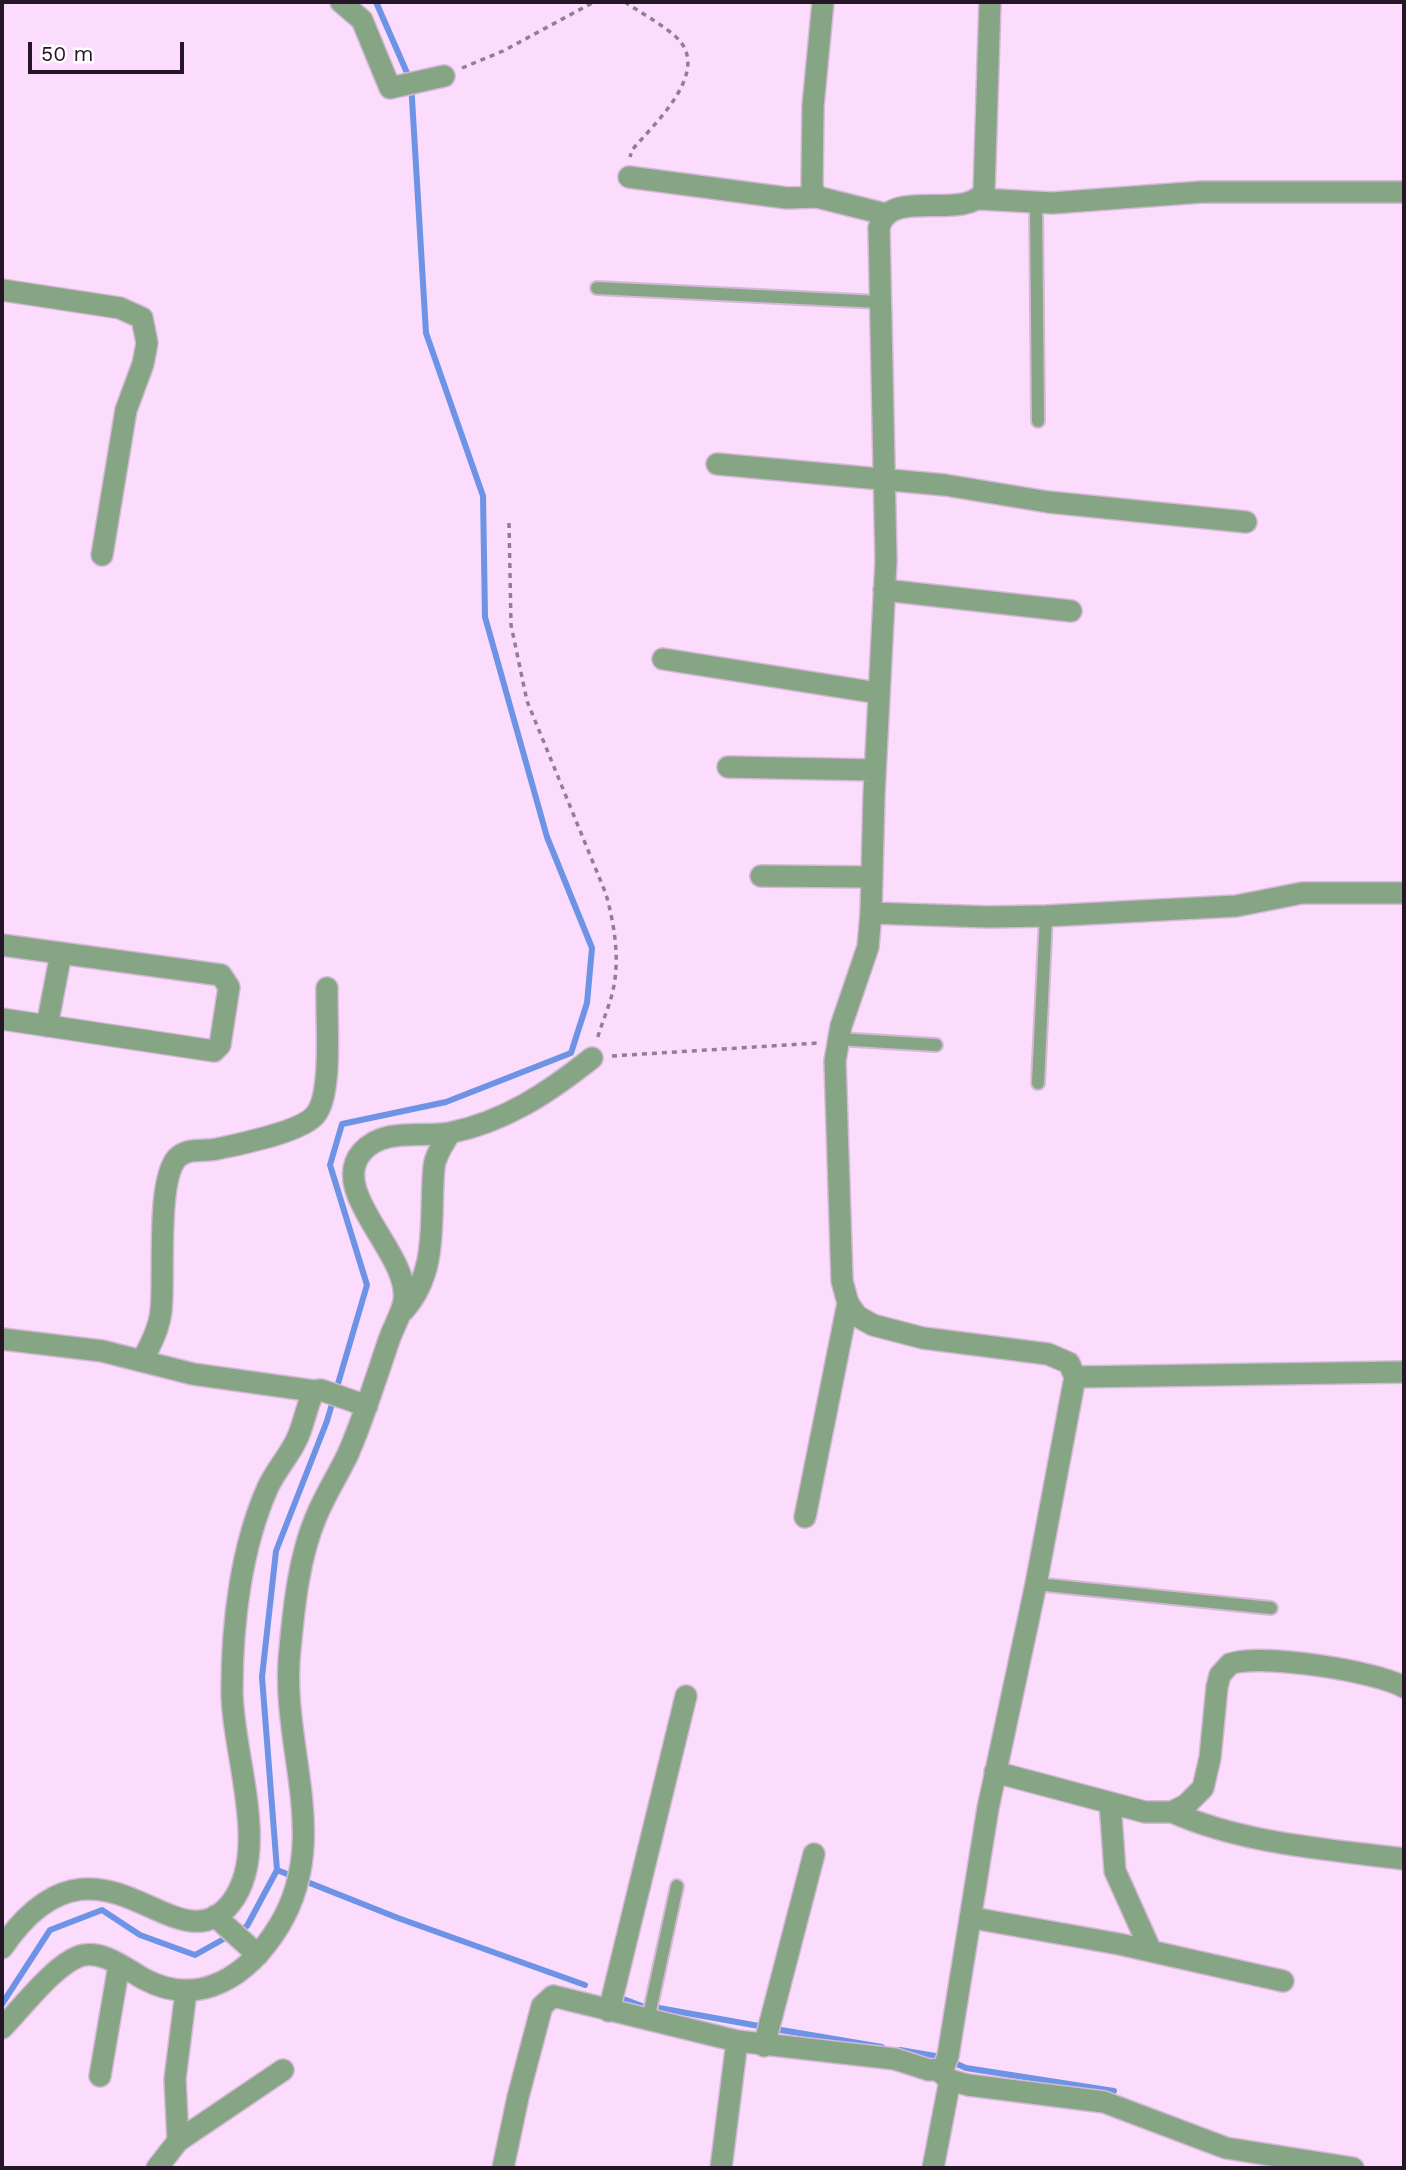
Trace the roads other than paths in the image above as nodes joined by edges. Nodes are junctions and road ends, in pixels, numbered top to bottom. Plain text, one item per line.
1 (341, 2) edge
2 (824, 2) edge
3 (990, 2) edge
4 (438, 78) road end
5 (629, 177) road end
6 (1404, 192) edge
7 (817, 197) junction
8 (979, 199) junction
9 (1036, 202) junction
10 (886, 214) junction
11 (597, 288) dead end
12 (2, 290) edge
13 (880, 302) junction
14 (1038, 421) dead end
15 (717, 464) dead end
16 (884, 481) junction
17 (1246, 522) dead end
18 (102, 555) dead end
19 (884, 590) junction
20 (1072, 611) dead end
21 (663, 659) dead end
22 (878, 693) junction
23 (728, 767) dead end
24 (875, 770) junction
25 (761, 876) dead end
26 (872, 877) junction
27 (1404, 893) edge
28 (871, 913) junction
29 (1046, 916) junction
30 (2, 946) edge
31 (61, 953) junction
32 (327, 988) dead end
33 (2, 1019) edge
34 (47, 1026) junction
35 (838, 1040) junction
36 (936, 1045) dead end
37 (592, 1058) road end
38 (1038, 1083) dead end
39 (450, 1133) junction
40 (848, 1303) junction
41 (397, 1318) junction
42 (2, 1339) edge
43 (142, 1360) junction
44 (1404, 1372) edge
45 (1074, 1377) junction
46 (318, 1390) junction
47 (363, 1404) junction
48 (806, 1517) dead end
49 (1036, 1584) junction
50 (1271, 1608) dead end
51 (1404, 1687) edge
52 (686, 1696) dead end
53 (995, 1772) junction
54 (1110, 1803) junction
55 (1172, 1812) junction
56 (814, 1854) dead end
57 (1404, 1859) edge
58 (677, 1886) dead end
59 (973, 1918) junction
60 (219, 1920) junction
61 (2, 1948) edge
62 (1151, 1951) junction
63 (255, 1953) junction
64 (119, 1965) junction
65 (1283, 1981) dead end
66 (186, 1992) junction
67 (608, 2011) junction
68 (648, 2020) junction
69 (2, 2028) edge
70 (737, 2042) junction
71 (764, 2046) junction
72 (946, 2068) junction
73 (283, 2070) dead end
74 (100, 2076) dead end
75 (178, 2141) junction
76 (1264, 2162) edge
77 (162, 2168) edge
78 (503, 2168) edge
79 (721, 2168) edge
80 (933, 2168) edge
81 (1353, 2168) edge

1 - 4 street
2 - 7 street
3 - 8 street
5 - 7 street
6 - 9 street
7 - 10 street
8 - 9 street
8 - 10 street
9 - 14 lane
10 - 13 street
11 - 13 lane
12 - 18 street
13 - 16 street
15 - 16 street
16 - 17 street
16 - 19 street
19 - 20 street
19 - 22 street
21 - 22 street
22 - 24 street
23 - 24 street
24 - 26 street
25 - 26 street
26 - 28 street
27 - 29 street
28 - 29 street
28 - 35 street
29 - 38 lane
30 - 31 street
31 - 34 street
31 - 34 street
32 - 43 street
33 - 34 street
35 - 36 lane
35 - 40 street
37 - 39 street
39 - 41 street
39 - 41 street
40 - 45 street
40 - 48 street
41 - 47 street
42 - 43 street
43 - 46 street
44 - 45 street
45 - 49 street
46 - 47 street
46 - 60 street
47 - 63 street
49 - 50 lane
49 - 53 street
51 - 55 street
52 - 67 street
53 - 54 street
53 - 59 street
54 - 55 street
54 - 62 street
55 - 57 street
56 - 71 street
58 - 68 lane
59 - 62 street
59 - 72 street
60 - 61 street
60 - 63 street
62 - 65 street
63 - 66 street
64 - 66 street
64 - 69 street
64 - 74 street
66 - 75 street
67 - 68 street
67 - 78 street
68 - 70 street
70 - 71 street
70 - 79 street
71 - 72 street
72 - 76 street
72 - 80 street
73 - 75 street
75 - 77 street
76 - 81 street

